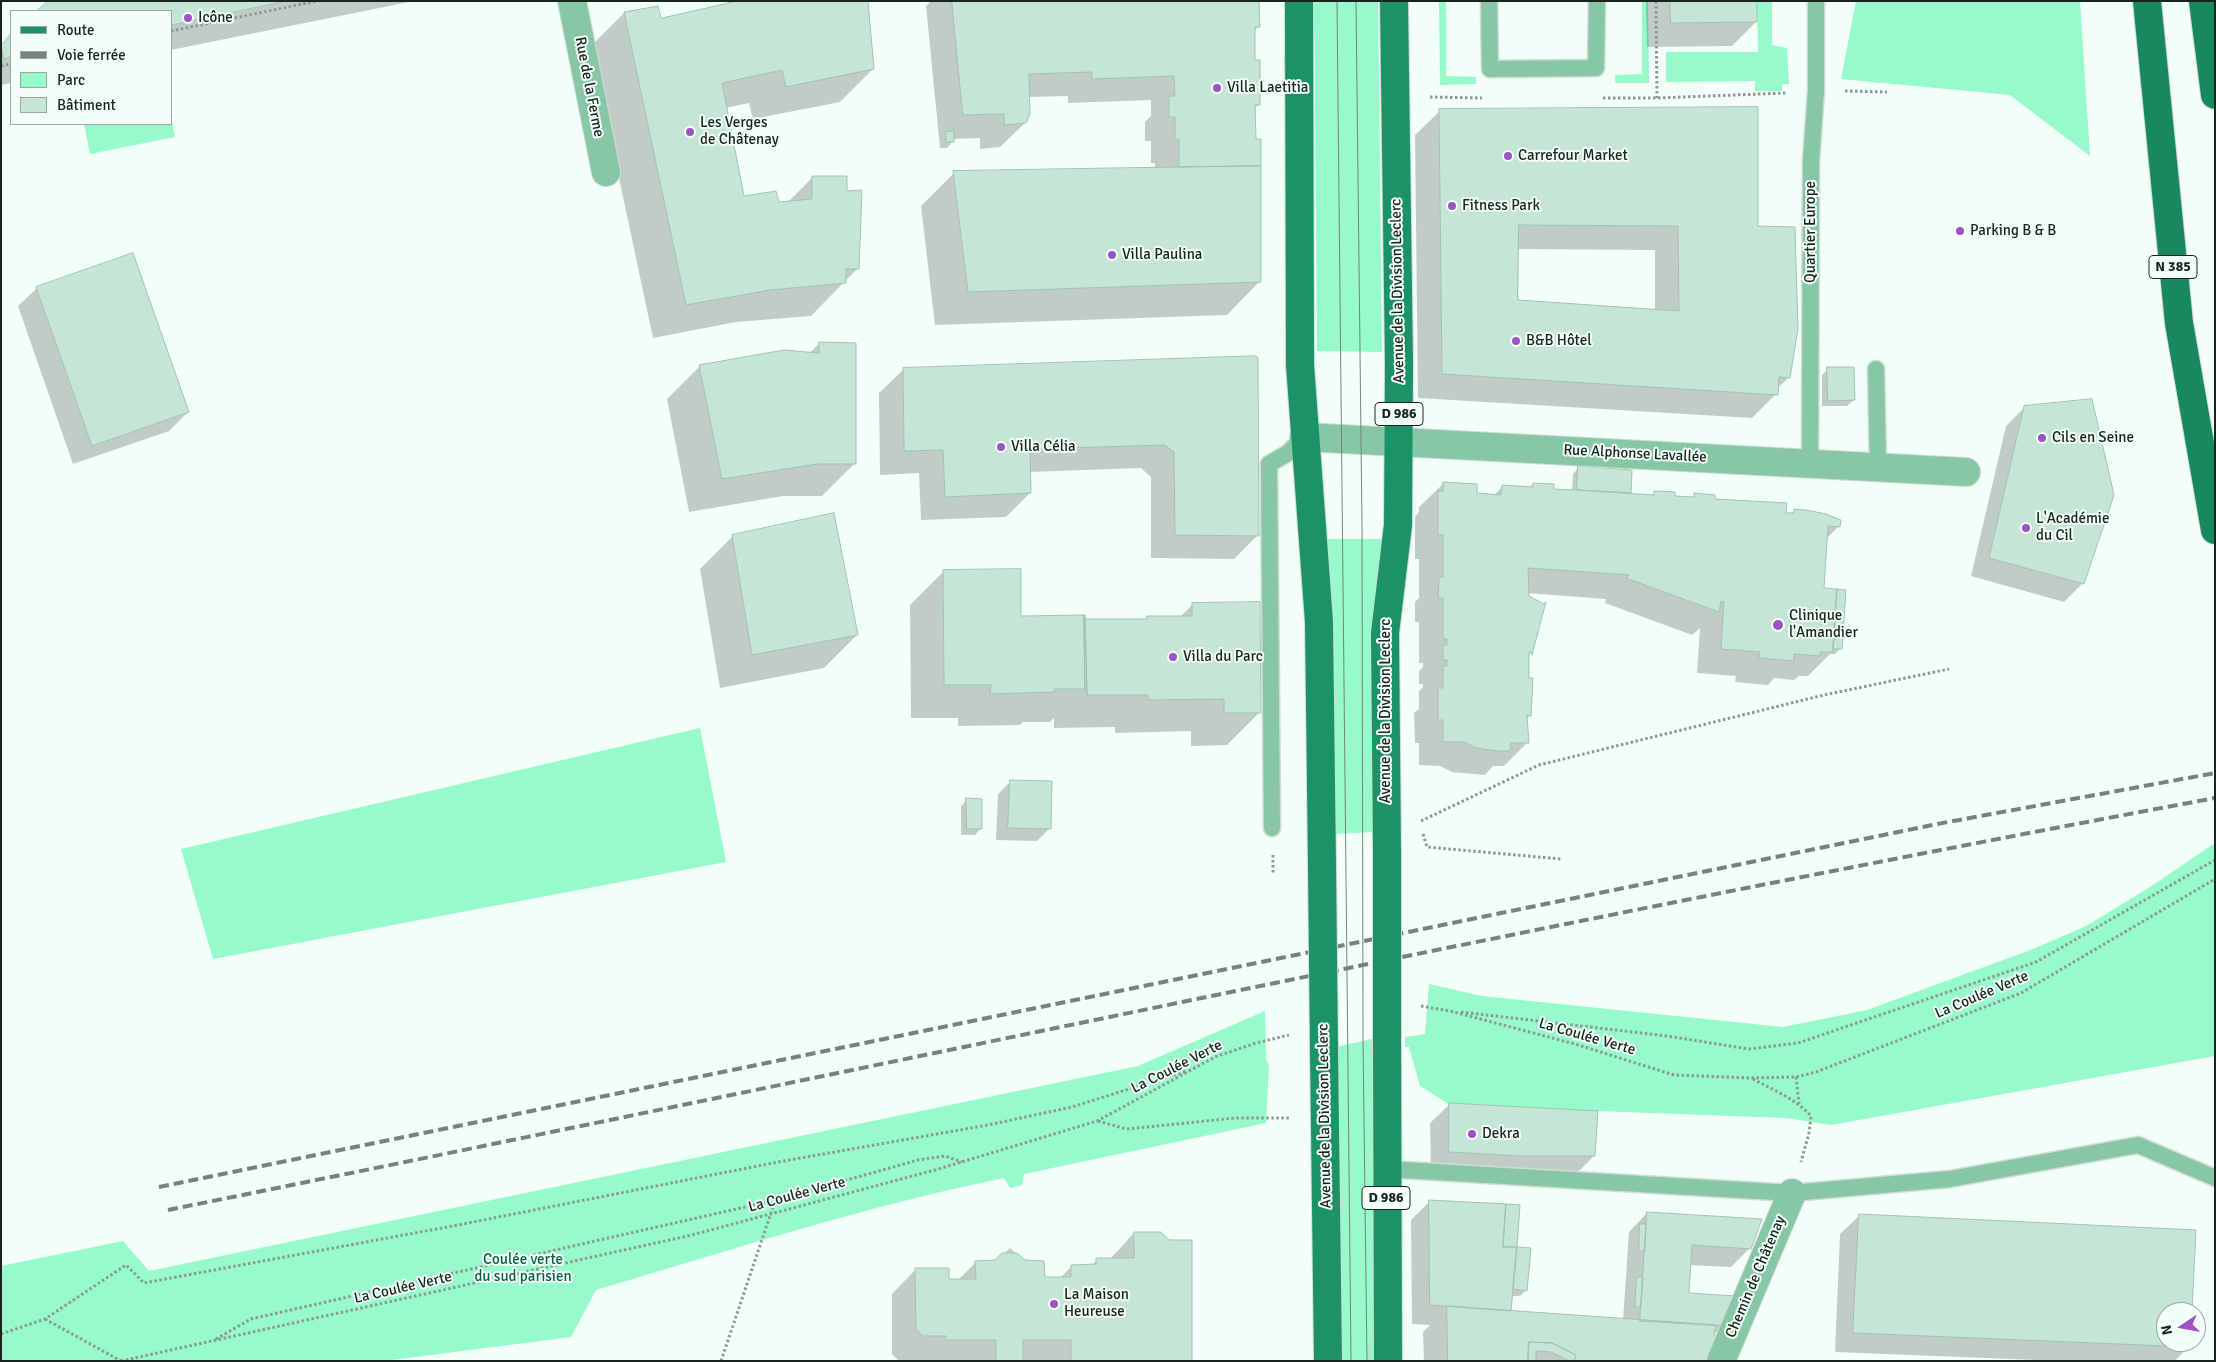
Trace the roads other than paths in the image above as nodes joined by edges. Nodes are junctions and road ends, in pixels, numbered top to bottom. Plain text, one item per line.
1 (572, 1) edge
2 (1299, 1) edge
3 (1394, 1) edge
4 (1489, 1) edge
5 (1597, 1) edge
6 (1816, 1) edge
7 (2147, 1) edge
8 (2203, 1) edge
9 (2215, 95) edge
10 (606, 172) dead end
11 (1876, 369) dead end
12 (1304, 437) junction
13 (1399, 442) junction
14 (1810, 463) junction
15 (1878, 467) junction
16 (1966, 472) dead end
17 (2215, 530) edge
18 (1272, 828) dead end
19 (1386, 1169) junction
20 (2215, 1178) edge
21 (1792, 1193) junction
22 (1328, 1361) edge
23 (1388, 1361) edge
24 (1721, 1361) edge

1 - 10 street, Rue de la Ferme
2 - 12 main road, Avenue de la Division Leclerc
3 - 13 main road, Avenue de la Division Leclerc / D 986
4 - 5 lane
6 - 14 lane, Quartier Europe
7 - 17 highway, N 385
8 - 9 highway
11 - 15 lane
12 - 13 street, Rue Alphonse Lavallée
12 - 18 lane
12 - 22 main road, Avenue de la Division Leclerc, bridge
13 - 14 street, Rue Alphonse Lavallée
13 - 19 main road, Avenue de la Division Leclerc / D 986, bridge
14 - 15 street, Rue Alphonse Lavallée
15 - 16 street, Rue Alphonse Lavallée
19 - 21 lane
19 - 23 main road, Avenue de la Division Leclerc / D 986
20 - 21 lane
21 - 24 street, Chemin de Châtenay

